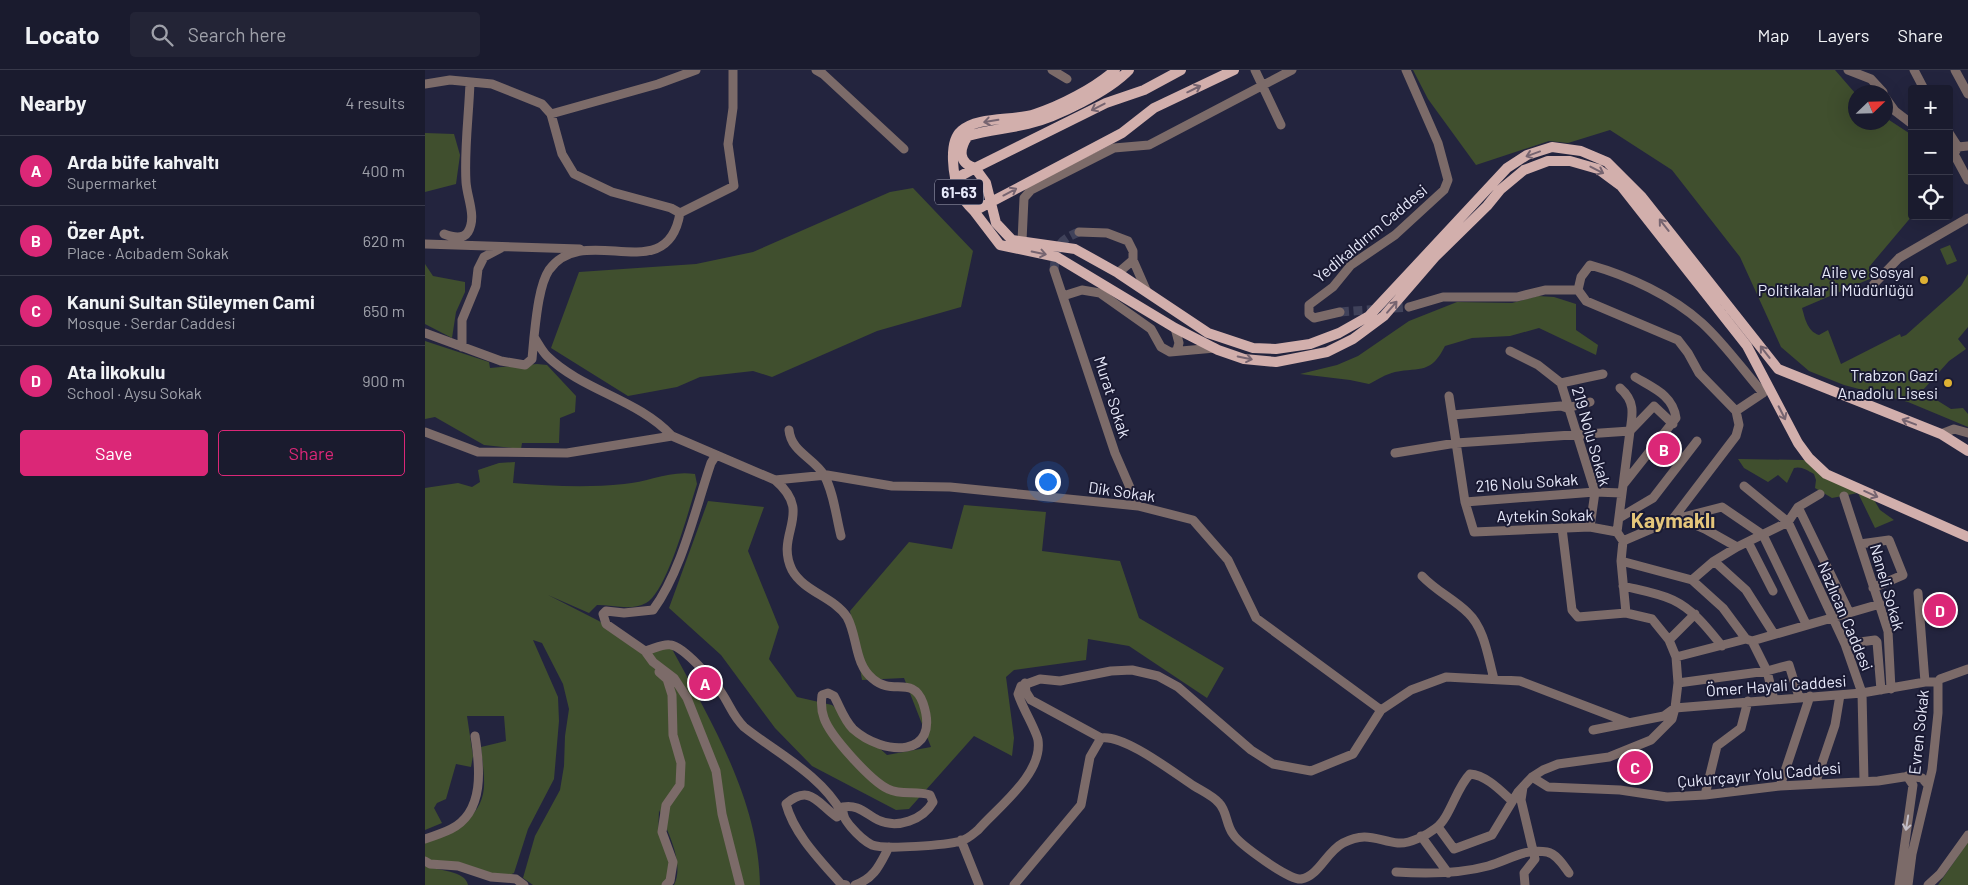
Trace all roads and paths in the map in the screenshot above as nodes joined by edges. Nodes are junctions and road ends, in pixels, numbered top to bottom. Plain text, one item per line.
1 (696, 70) edge
2 (733, 70) edge
3 (1053, 70) edge
4 (1115, 70) edge
5 (1129, 70) edge
6 (1181, 70) edge
7 (1233, 70) edge
8 (1255, 70) edge
9 (1291, 70) edge
10 (1406, 70) edge
11 (1848, 70) edge
12 (1914, 70) edge
13 (1955, 70) edge
14 (823, 71) edge
15 (1067, 79) dead end
16 (470, 82) junction
17 (425, 84) edge
18 (1262, 85) junction
19 (1877, 85) edge
20 (1922, 85) edge
21 (1968, 94) edge
22 (1893, 108) edge
23 (551, 114) junction
24 (1908, 121) edge
25 (1281, 125) dead end
26 (1968, 146) edge
27 (904, 149) dead end
28 (1953, 151) edge
29 (975, 168) junction
30 (1968, 178) edge
31 (955, 179) junction
32 (992, 201) junction
33 (973, 211) junction
34 (680, 213) junction
35 (1968, 218) edge
36 (1079, 232) tunnel mouth
37 (444, 234) dead end
38 (1022, 241) junction
39 (425, 244) edge
40 (503, 246) junction
41 (582, 249) junction
42 (1133, 260) junction
43 (1054, 270) tunnel mouth
44 (1118, 273) junction
45 (1873, 285) dead end
46 (1579, 290) junction
47 (1147, 292) junction
48 (1063, 296) junction
49 (1409, 307) tunnel mouth
50 (1339, 312) tunnel mouth
51 (1175, 328) junction
52 (425, 333) edge
53 (534, 337) junction
54 (462, 347) junction
55 (1215, 348) junction
56 (1177, 350) junction
57 (1510, 351) dead end
58 (1603, 374) dead end
59 (1635, 377) dead end
60 (1561, 383) junction
61 (1620, 388) dead end
62 (1449, 396) dead end
63 (1590, 402) dead end
64 (1567, 408) junction
65 (1736, 411) junction
66 (1451, 415) junction
67 (1673, 424) junction
68 (789, 430) dead end
69 (1630, 430) junction
70 (425, 432) edge
71 (1576, 433) junction
72 (1968, 433) edge
73 (1941, 434) junction
74 (672, 436) junction
75 (1697, 441) dead end
76 (1456, 443) junction
77 (1968, 451) edge
78 (1395, 453) dead end
79 (716, 455) junction
80 (824, 475) junction
81 (775, 480) junction
82 (1744, 486) dead end
83 (1622, 489) junction
84 (1595, 492) junction
85 (1820, 494) dead end
86 (1844, 496) dead end
87 (1465, 502) junction
88 (1138, 506) junction
89 (1798, 507) junction
90 (1619, 518) junction
91 (1682, 519) junction
92 (1672, 520) junction
93 (1788, 522) junction
94 (1590, 527) junction
95 (1562, 528) junction
96 (1617, 532) junction
97 (1763, 535) junction
98 (841, 536) dead end
99 (1968, 537) edge
100 (1623, 541) junction
101 (1748, 542) junction
102 (1859, 544) junction
103 (1737, 547) junction
104 (1714, 561) junction
105 (1621, 562) junction
106 (1422, 576) dead end
107 (1692, 580) junction
108 (1623, 586) junction
109 (1873, 588) junction
110 (1773, 591) dead end
111 (1917, 593) dead end
112 (1880, 604) junction
113 (1849, 612) junction
114 (1626, 613) junction
115 (1695, 614) junction
116 (1833, 617) junction
117 (1806, 624) junction
118 (1774, 634) junction
119 (1669, 640) junction
120 (1749, 640) junction
121 (1845, 644) junction
122 (1722, 646) junction
123 (645, 651) junction
124 (1676, 657) junction
125 (1968, 669) edge
126 (1767, 671) junction
127 (1493, 679) junction
128 (1939, 680) junction
129 (1925, 682) junction
130 (1025, 683) junction
131 (1677, 683) junction
132 (1886, 689) junction
133 (1862, 693) junction
134 (1839, 695) junction
135 (1810, 696) junction
136 (1799, 697) junction
137 (1775, 700) junction
138 (1748, 701) junction
139 (1675, 708) junction
140 (1381, 710) junction
141 (1630, 723) junction
142 (1593, 730) dead end
143 (475, 736) dead end
144 (1101, 738) junction
145 (1907, 776) junction
146 (1532, 777) junction
147 (1864, 781) junction
148 (1815, 784) junction
149 (1928, 785) junction
150 (1523, 786) junction
151 (1780, 786) junction
152 (1705, 795) junction
153 (1512, 801) junction
154 (842, 813) junction
155 (1438, 827) junction
156 (1968, 835) edge
157 (1421, 836) junction
158 (425, 839) edge
159 (961, 840) junction
160 (889, 847) junction
161 (1908, 849) junction
162 (1533, 851) junction
163 (425, 862) edge
164 (1396, 872) dead end
165 (1448, 873) junction
166 (1569, 873) dead end
167 (858, 884) edge
168 (524, 885) edge
169 (666, 885) edge
170 (740, 885) edge
171 (846, 885) edge
172 (979, 885) edge
173 (1014, 885) edge
174 (1525, 885) edge
175 (1899, 885) edge
176 (1908, 885) edge
177 (1928, 885) edge

1 - 23 street
2 - 34 street
3 - 15 street
4 -> 31 main road, 61-63
5 - 29 main road, 61-63
6 -> 29 main road, 61-63
32 -> 7 main road, 61-63
8 - 18 street
9 - 18 street
10 - 50 street, Yedikaldırım Caddesi
11 - 19 street
12 - 20 street
13 - 21 street
14 - 27 street
16 - 17 street
16 - 23 street
16 - 37 street
18 - 25 street
18 - 38 street
22 - 24 street
23 - 34 street
26 - 28 street
28 - 30 street
29 - 31 main road, 61-63
29 - 32 main road, 61-63
31 - 33 main road, 61-63
32 - 33 main road, 61-63
32 - 38 main road
33 -> 51 main road
34 - 41 street
35 - 45 street
36 - 42 street
38 - 44 main road
39 - 40 street
40 - 41 street
40 - 54 street
41 - 53 street
42 - 44 street
42 - 47 street
43 - 48 street, Murat Sokak
44 - 47 main road
46 - 49 street
46 - 65 street
46 - 65 street
73 -> 47 main road
48 - 56 street
48 - 88 street, Murat Sokak
51 - 55 main road
51 - 56 street
52 - 54 street
53 - 54 street
53 - 74 street
55 - 56 street
55 -> 99 main road
57 - 60 street, 219 Nolu Sokak
58 - 60 street
59 - 67 street
60 - 64 street, 219 Nolu Sokak
61 - 69 street
62 - 66 street
63 - 64 street
64 - 66 street
64 - 71 street, 219 Nolu Sokak
65 - 92 street
66 - 76 street
67 - 69 street
67 - 83 street
68 - 80 street
69 - 71 street
69 - 83 street
70 - 74 street
71 - 76 street
71 - 84 street, 219 Nolu Sokak
72 - 73 street
73 - 77 main road
74 - 79 street
75 - 90 street
76 - 78 street
76 - 87 street
79 - 81 street
79 - 123 street
80 - 81 street, Dik Sokak
80 - 88 street, Dik Sokak
80 - 98 street
81 - 154 street
82 - 93 street, Nazlıcan Caddesi
83 - 84 street, 216 Nolu Sokak
83 - 90 street
84 - 87 street, 216 Nolu Sokak
84 - 94 street, 219 Nolu Sokak
85 - 89 street
86 - 102 street, Naneli Sokak
87 - 95 street, Aytekin Sokak
88 - 140 street, Dik Sokak
89 - 93 street
89 - 113 street
90 - 96 street
91 - 92 street
91 - 97 street
91 - 103 street
92 - 100 street
93 - 97 street
93 - 116 street, Nazlıcan Caddesi
94 - 95 street, Aytekin Sokak
94 - 96 street, Aytekin Sokak
95 - 114 street
96 - 100 street
97 - 101 street
97 - 117 street
100 - 105 street
101 - 103 street
101 - 110 street
102 - 109 street, Naneli Sokak
102 - 109 street
103 - 104 street
104 - 107 street
104 - 118 street
105 - 107 street
105 - 108 street
106 - 127 street
107 - 120 street
108 - 114 street
108 - 115 street
109 - 112 street, Naneli Sokak
111 - 129 street
112 - 113 street
112 - 132 street, Naneli Sokak
113 - 116 street
114 - 119 street
115 - 119 street
115 - 122 street
116 - 117 street
116 - 121 street, Nazlıcan Caddesi
117 - 118 street
118 - 120 street
119 - 124 street
120 - 122 street
120 - 126 street
121 - 132 street
121 - 133 street, Nazlıcan Caddesi
122 - 124 street
123 - 154 street
123 - 169 street
123 - 170 street
124 - 131 street
125 - 128 street, Ömer Hayali Caddesi
126 - 131 street
126 - 136 street
126 - 137 street
127 - 140 street
127 - 141 street
128 - 129 street, Ömer Hayali Caddesi
128 - 149 street, Evren Sokak
129 - 132 street, Ömer Hayali Caddesi
130 - 140 street
130 - 144 street
130 - 159 street
131 - 139 street
132 - 133 street, Ömer Hayali Caddesi
133 - 134 street, Ömer Hayali Caddesi
133 - 147 street, Nazlıcan Caddesi
134 - 135 street, Ömer Hayali Caddesi
134 - 148 street
135 - 136 street, Ömer Hayali Caddesi
135 - 151 street
136 - 137 street, Ömer Hayali Caddesi
137 - 138 street, Ömer Hayali Caddesi
138 - 139 street, Ömer Hayali Caddesi
138 - 152 street
139 - 141 street, Ömer Hayali Caddesi
139 - 146 street
141 - 142 street, Ömer Hayali Caddesi
143 - 158 street
144 - 157 street
144 - 173 street
145 - 147 street, Çukurçayır Yolu Caddesi
145 - 149 street
145 -> 161 street
146 - 150 street
146 - 152 street, Çukurçayır Yolu Caddesi
147 - 148 street, Çukurçayır Yolu Caddesi
148 - 151 street, Çukurçayır Yolu Caddesi
149 - 161 street, Evren Sokak
150 - 153 street
150 - 162 street
151 - 152 street, Çukurçayır Yolu Caddesi
153 - 155 street
153 - 155 street
154 - 160 street
154 - 171 street
155 - 157 street
156 - 177 street
157 - 165 street
159 - 160 street
159 - 172 street
160 - 167 street
161 - 175 street
161 - 176 street
162 - 165 street
162 - 166 street
162 - 174 street
163 - 168 street
164 - 165 street

